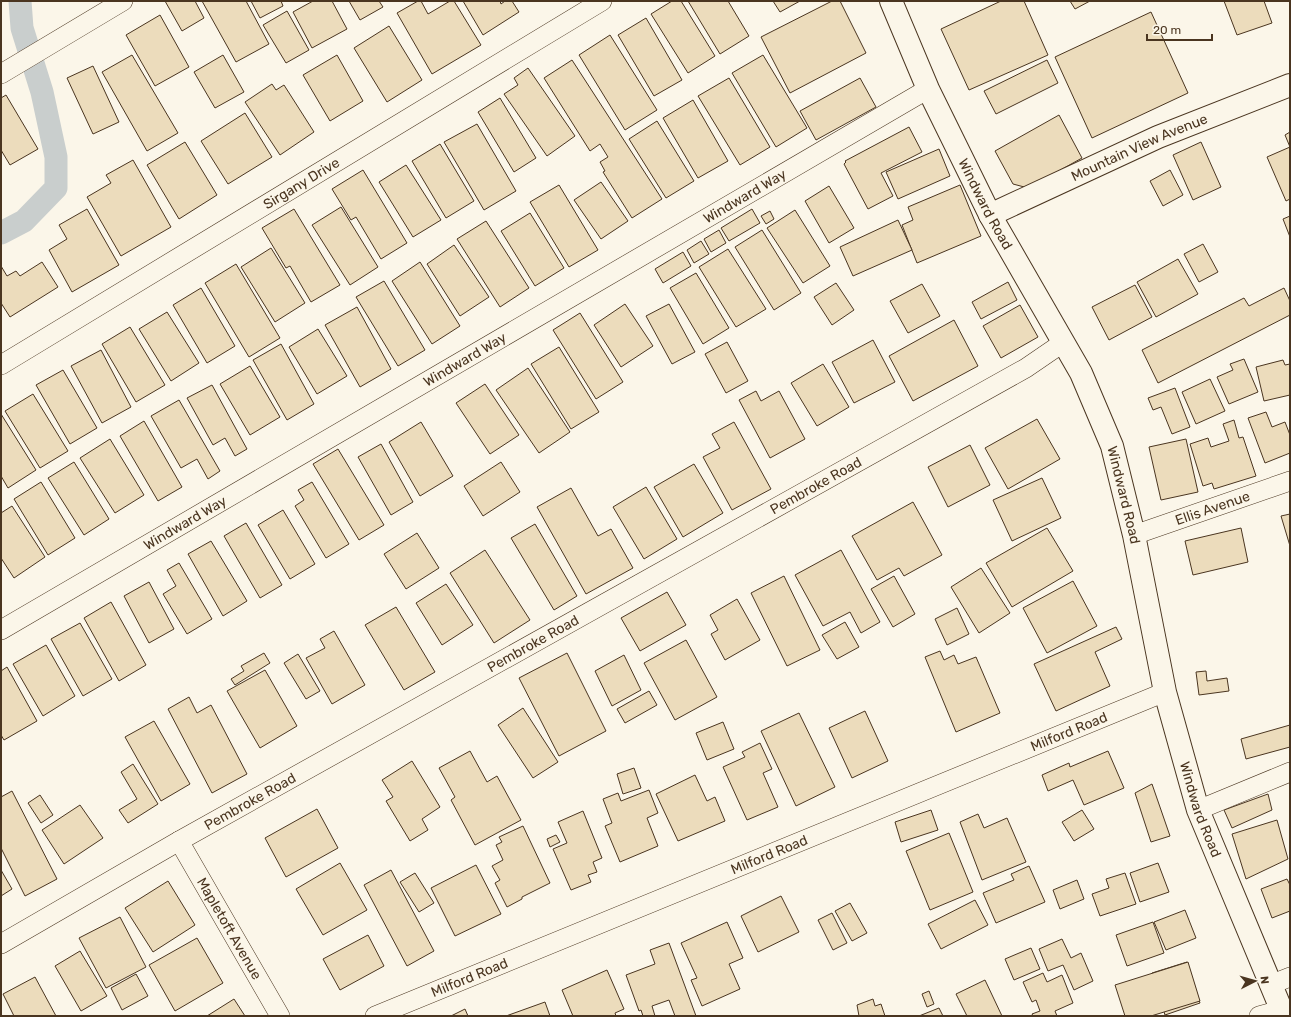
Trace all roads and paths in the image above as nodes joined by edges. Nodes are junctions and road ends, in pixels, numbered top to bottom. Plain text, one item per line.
1 (123, 1) edge
2 (602, 1) edge
3 (891, 1) edge
4 (1, 74) edge
5 (1290, 85) edge
6 (928, 89) junction
7 (990, 215) junction
8 (1064, 342) junction
9 (1, 365) edge
10 (1290, 481) edge
11 (1134, 535) junction
12 (2, 628) edge
13 (1164, 692) junction
14 (1290, 772) edge
15 (1198, 810) junction
16 (179, 841) junction
17 (1, 944) edge
18 (1290, 976) edge
19 (1270, 985) junction
20 (1283, 1013) edge
21 (280, 1016) edge
22 (375, 1016) edge
23 (1259, 1016) edge

1 - 4 street
2 - 9 street, Sirgany Drive
3 - 6 main road, Windward Road
5 - 7 main road, Mountain View Avenue
6 - 7 main road, Windward Road
6 - 12 street, Windward Way
7 - 8 main road, Windward Road
8 - 11 main road, Windward Road
8 - 16 street, Pembroke Road
10 - 11 street, Ellis Avenue
11 - 13 main road, Windward Road
13 - 15 main road, Windward Road
13 - 22 street, Milford Road
14 - 15 street
15 - 19 main road, Windward Road
16 - 17 street, Pembroke Road
16 - 21 street, Mapletoft Avenue
18 - 19 street
19 - 20 main road, Windward Road
20 - 23 street

